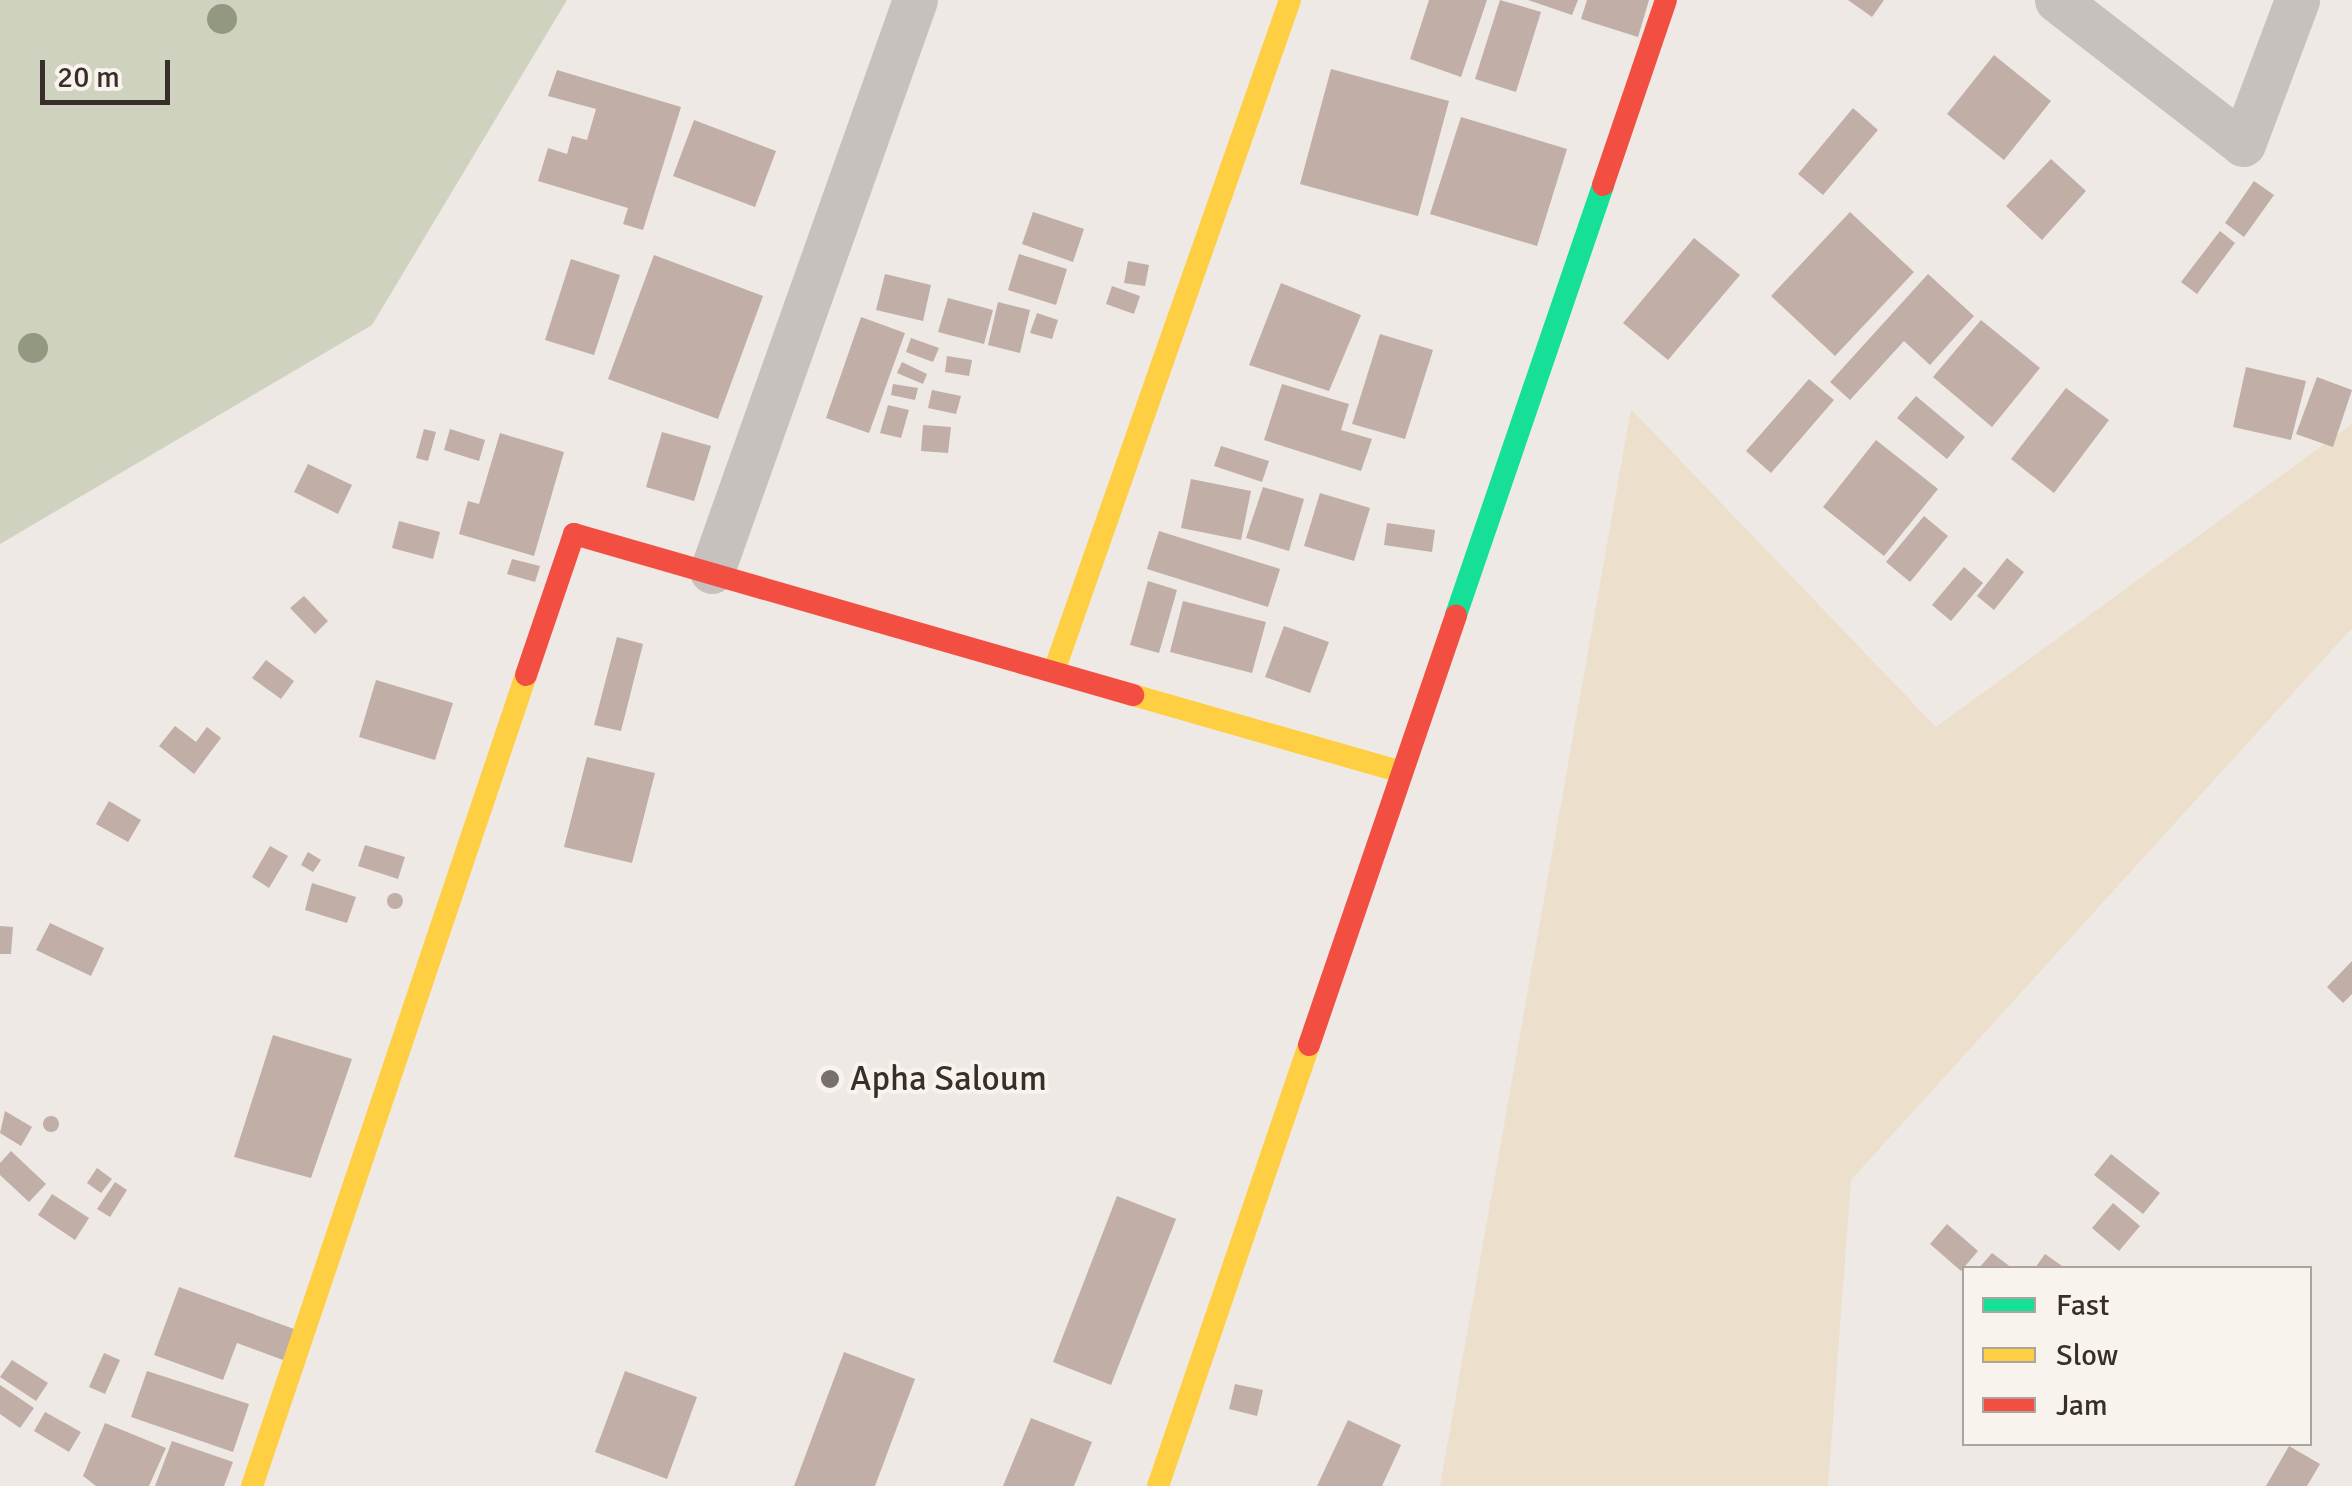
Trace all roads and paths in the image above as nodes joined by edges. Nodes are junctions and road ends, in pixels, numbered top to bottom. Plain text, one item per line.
1 (915, 0) edge
2 (1290, 0) edge
3 (1666, 0) edge
4 (2058, 0) edge
5 (2297, 0) edge
6 (712, 571) junction
7 (1054, 670) junction
8 (1402, 772) junction
9 (252, 1486) edge
10 (1158, 1486) edge

1 - 6 street
2 - 7 street
3 - 8 street
4 - 5 street
6 - 7 street
6 - 9 street
7 - 8 street
8 - 10 street

